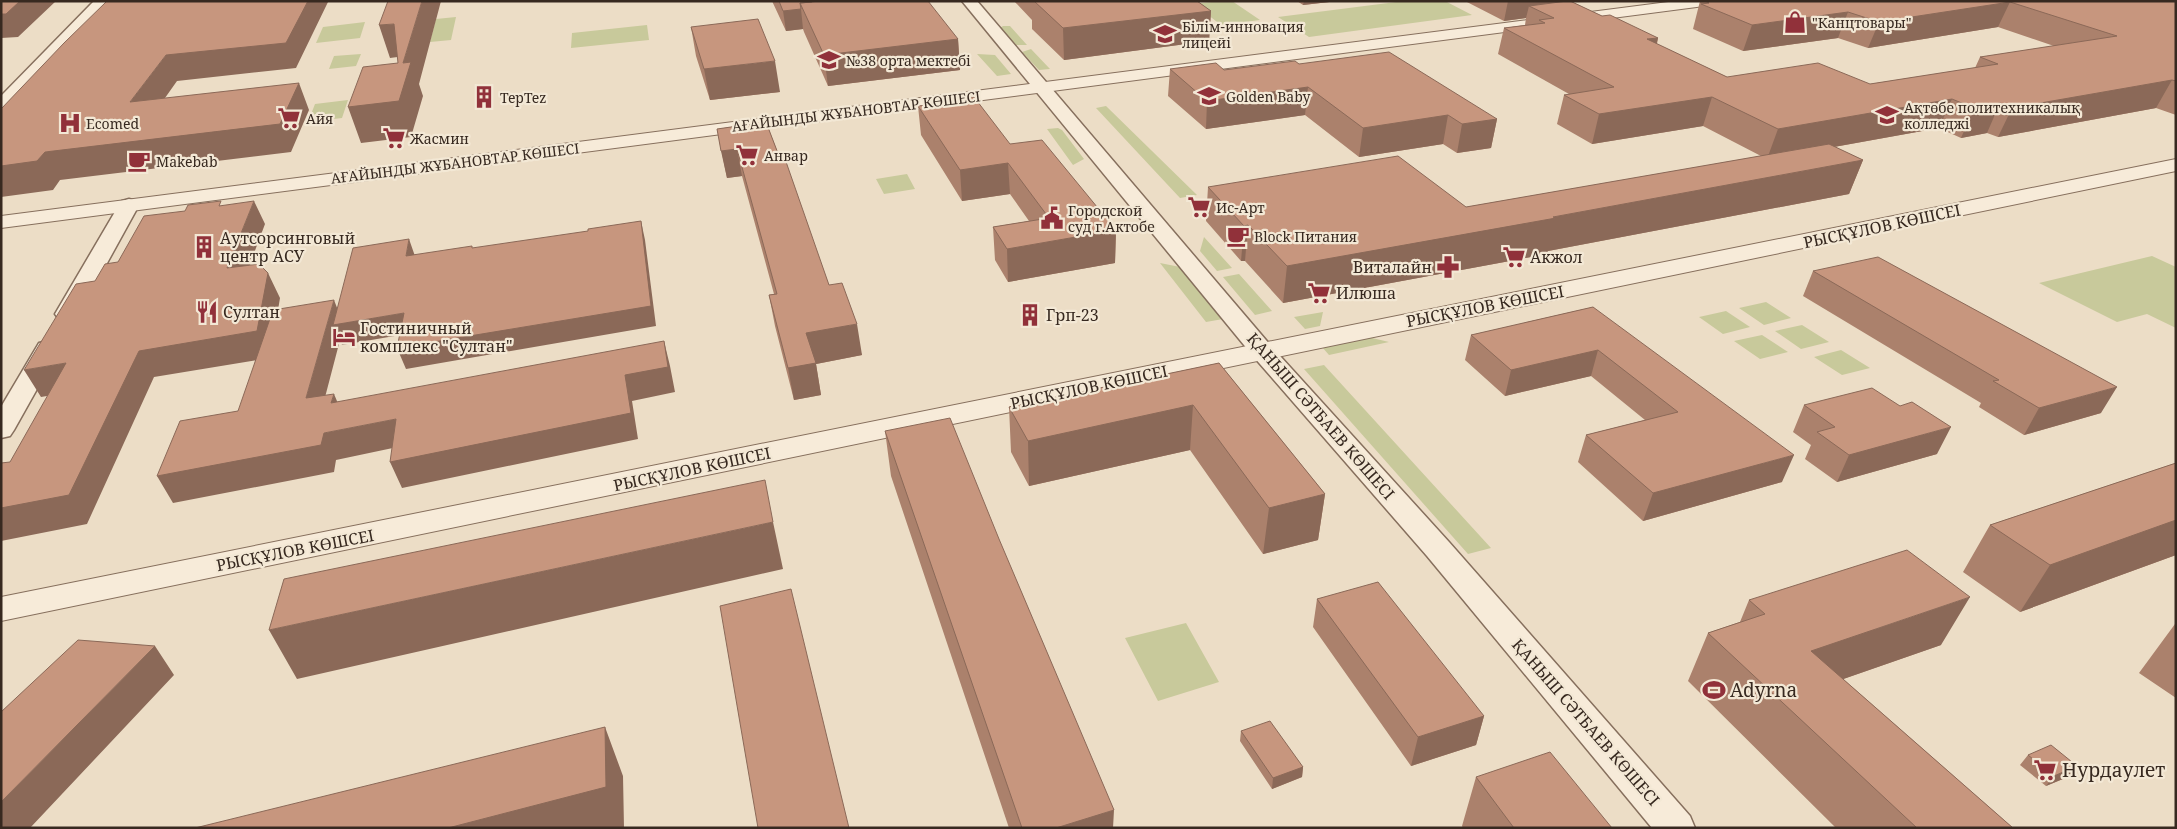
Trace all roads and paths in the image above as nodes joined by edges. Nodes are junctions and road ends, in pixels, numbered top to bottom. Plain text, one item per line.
1 (102, 1) edge
2 (969, 1) edge
3 (1712, 1) edge
4 (1043, 88) junction
5 (1, 106) edge
6 (2176, 165) edge
7 (128, 206) junction
8 (1, 222) edge
9 (1262, 350) junction
10 (1, 430) edge
11 (1, 609) edge
12 (1676, 828) edge

1 - 5 street
2 - 4 street, ҚАНЫШ СӘТБАЕВ КӨШЕСІ
3 - 4 street, АҒАЙЫНДЫ ЖҰБАНОВТАР КӨШЕСІ
4 - 7 street, АҒАЙЫНДЫ ЖҰБАНОВТАР КӨШЕСІ
4 - 9 street, ҚАНЫШ СӘТБАЕВ КӨШЕСІ
6 - 9 street, РЫСҚҰЛОВ КӨШСЕІ
7 - 8 street, АҒАЙЫНДЫ ЖҰБАНОВТАР КӨШЕСІ
7 - 10 street
9 - 11 street, РЫСҚҰЛОВ КӨШСЕІ
9 - 12 street, ҚАНЫШ СӘТБАЕВ КӨШЕСІ

